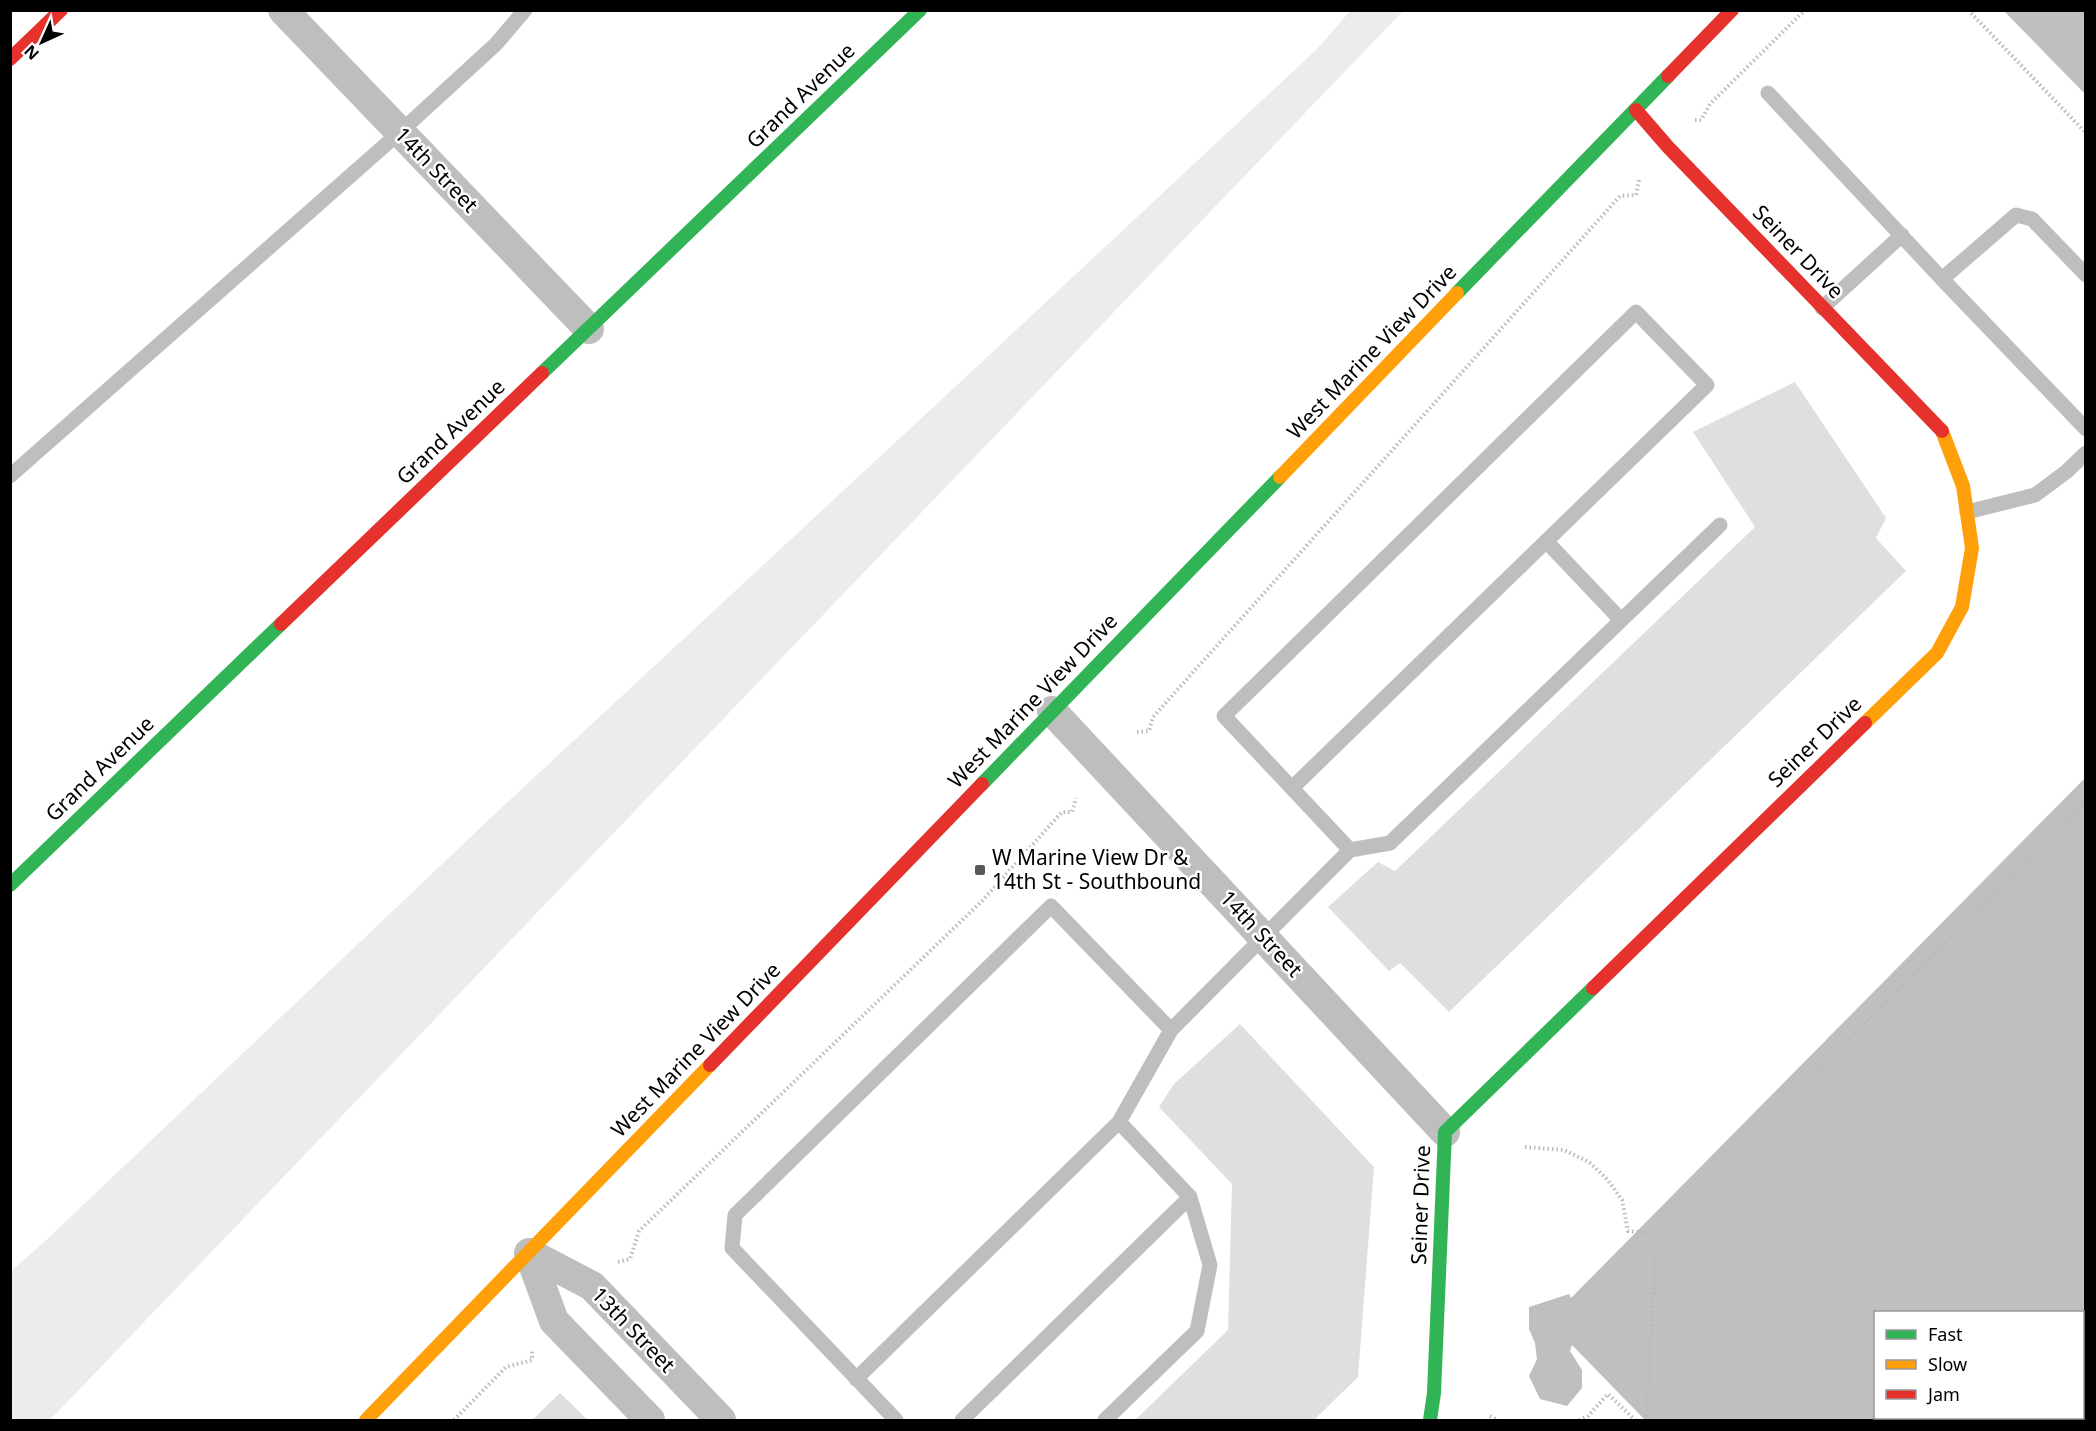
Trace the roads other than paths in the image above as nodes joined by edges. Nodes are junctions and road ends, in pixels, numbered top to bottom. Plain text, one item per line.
1 (61, 10) edge
2 (283, 10) edge
3 (525, 10) edge
4 (920, 10) edge
5 (1732, 10) edge
6 (10, 58) edge
7 (1768, 93) dead end
8 (1635, 110) junction
9 (400, 132) junction
10 (1902, 236) junction
11 (2085, 275) edge
12 (1942, 279) junction
13 (1822, 308) junction
14 (589, 329) junction
15 (2085, 429) edge
16 (2085, 453) edge
17 (10, 476) edge
18 (1967, 512) junction
19 (1720, 525) dead end
20 (1546, 541) junction
21 (1621, 620) junction
22 (1052, 711) junction
23 (1292, 788) junction
24 (1350, 849) junction
25 (10, 885) edge
26 (1264, 938) junction
27 (1171, 1030) junction
28 (1119, 1122) junction
29 (1445, 1132) junction
30 (1190, 1197) junction
31 (529, 1253) junction
32 (856, 1379) junction
33 (366, 1420) edge
34 (650, 1420) edge
35 (721, 1420) edge
36 (896, 1420) edge
37 (962, 1420) edge
38 (1105, 1420) edge
39 (1430, 1420) edge

1 - 6 street
2 - 9 street, 14th Street
3 - 9 lane
4 - 14 street, Grand Avenue
5 - 8 street, West Marine View Drive
7 - 10 lane
8 - 13 street, Seiner Drive
8 - 22 street, West Marine View Drive
9 - 14 street, 14th Street
9 - 17 lane
10 - 12 lane
10 - 13 lane
11 - 12 lane
12 - 15 lane
13 - 18 street, Seiner Drive
14 - 25 street, Grand Avenue
16 - 18 lane
18 - 29 street, Seiner Drive
19 - 21 lane
20 - 21 lane
20 - 23 lane
20 - 23 lane
21 - 24 lane
22 - 26 street, 14th Street
22 - 31 street, West Marine View Drive
23 - 24 lane
24 - 26 lane
26 - 27 lane
26 - 29 street, 14th Street
27 - 28 lane
27 - 32 lane
28 - 30 lane
28 - 32 lane
29 - 39 street, Seiner Drive
30 - 37 lane
30 - 38 lane
31 - 33 street, West Marine View Drive
31 - 34 street
31 - 35 street, 13th Street
32 - 36 lane

